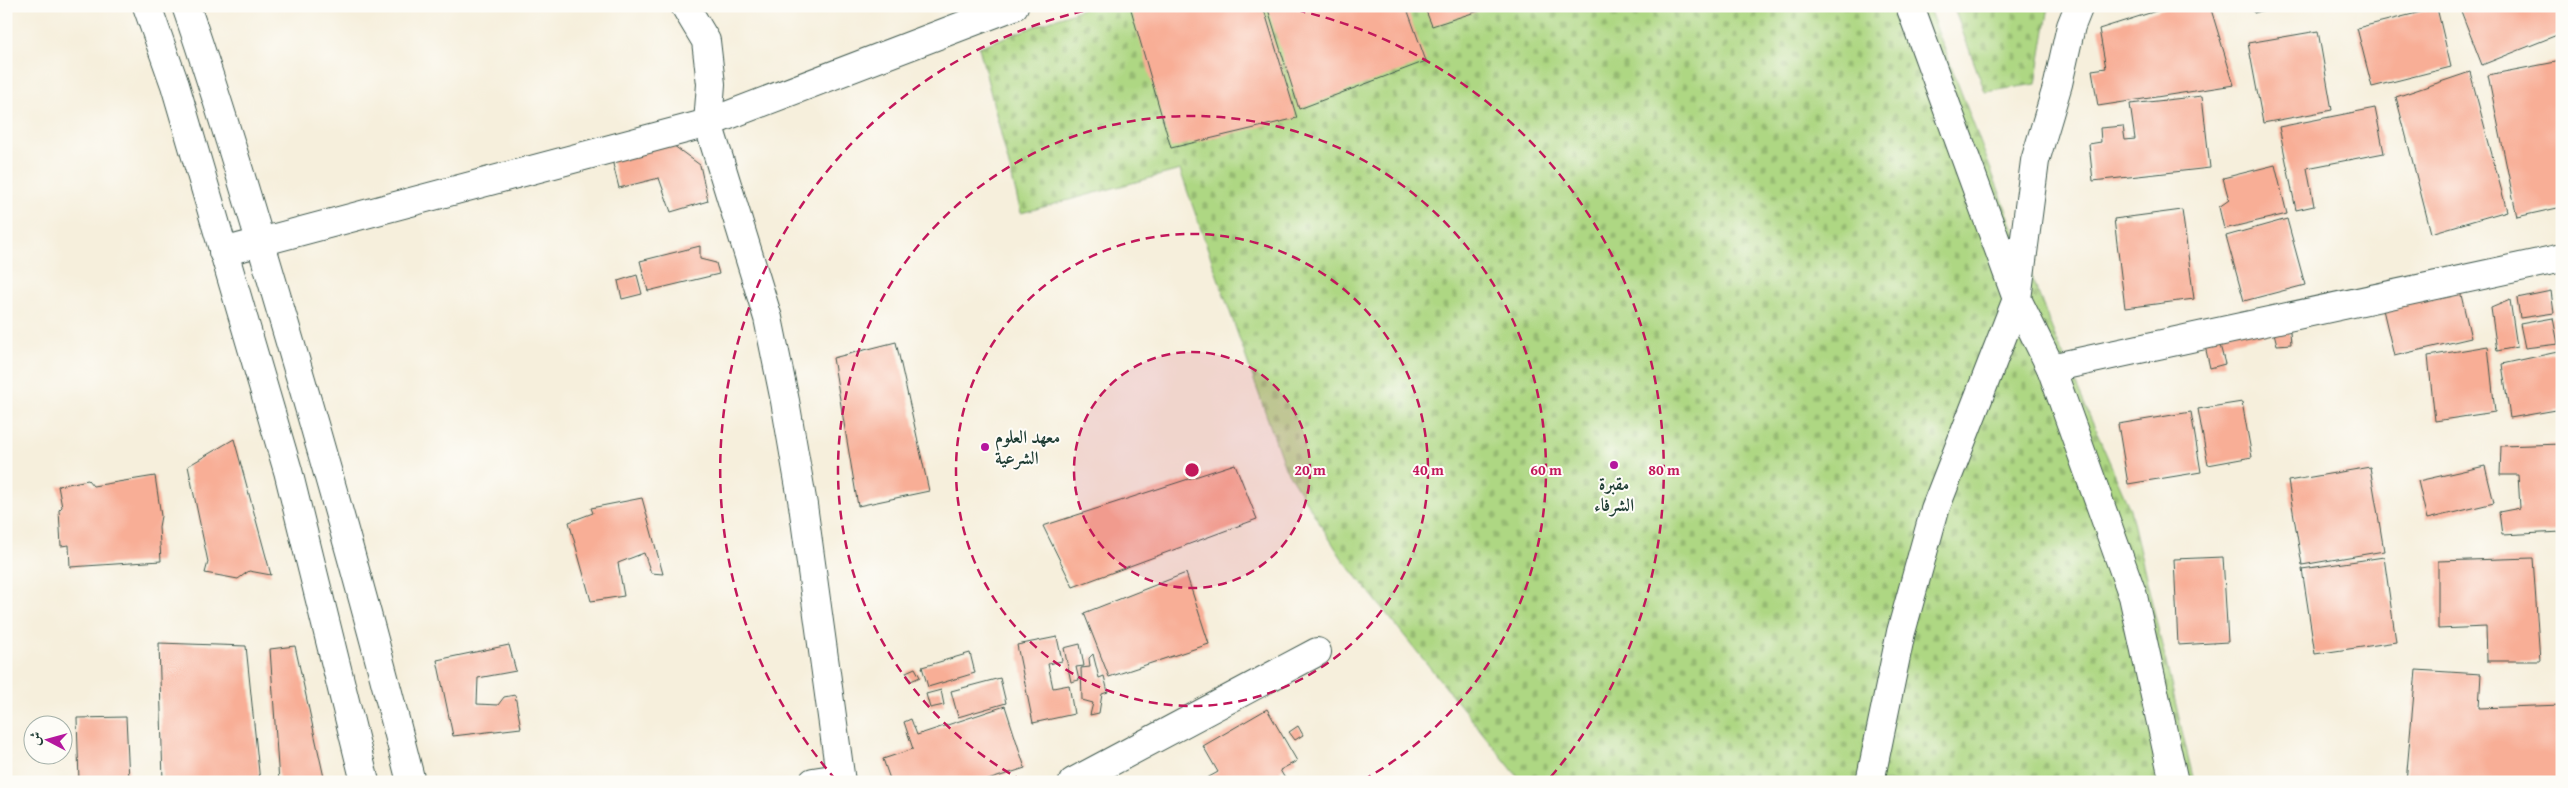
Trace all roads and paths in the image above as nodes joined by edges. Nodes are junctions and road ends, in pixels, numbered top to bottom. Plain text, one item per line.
1 (147, 6) edge
2 (186, 6) edge
3 (685, 6) edge
4 (1014, 6) edge
5 (1910, 6) edge
6 (2079, 6) edge
7 (708, 123) junction
8 (260, 241) junction
9 (223, 252) junction
10 (2562, 258) edge
11 (2017, 299) junction
12 (2051, 368) junction
13 (1317, 652) dead end
14 (840, 780) edge
15 (364, 782) edge
16 (411, 782) edge
17 (813, 782) edge
18 (1073, 782) edge
19 (1870, 782) edge
20 (2174, 782) edge

1 - 9 street
2 - 8 street
3 - 7 street
4 - 7 street
5 - 11 street
6 - 11 street
7 - 8 street
7 - 14 street
8 - 9 street
8 - 16 street
9 - 15 street
10 - 12 street
11 - 12 street
11 - 19 street
12 - 20 street
13 - 18 street
14 - 17 street

